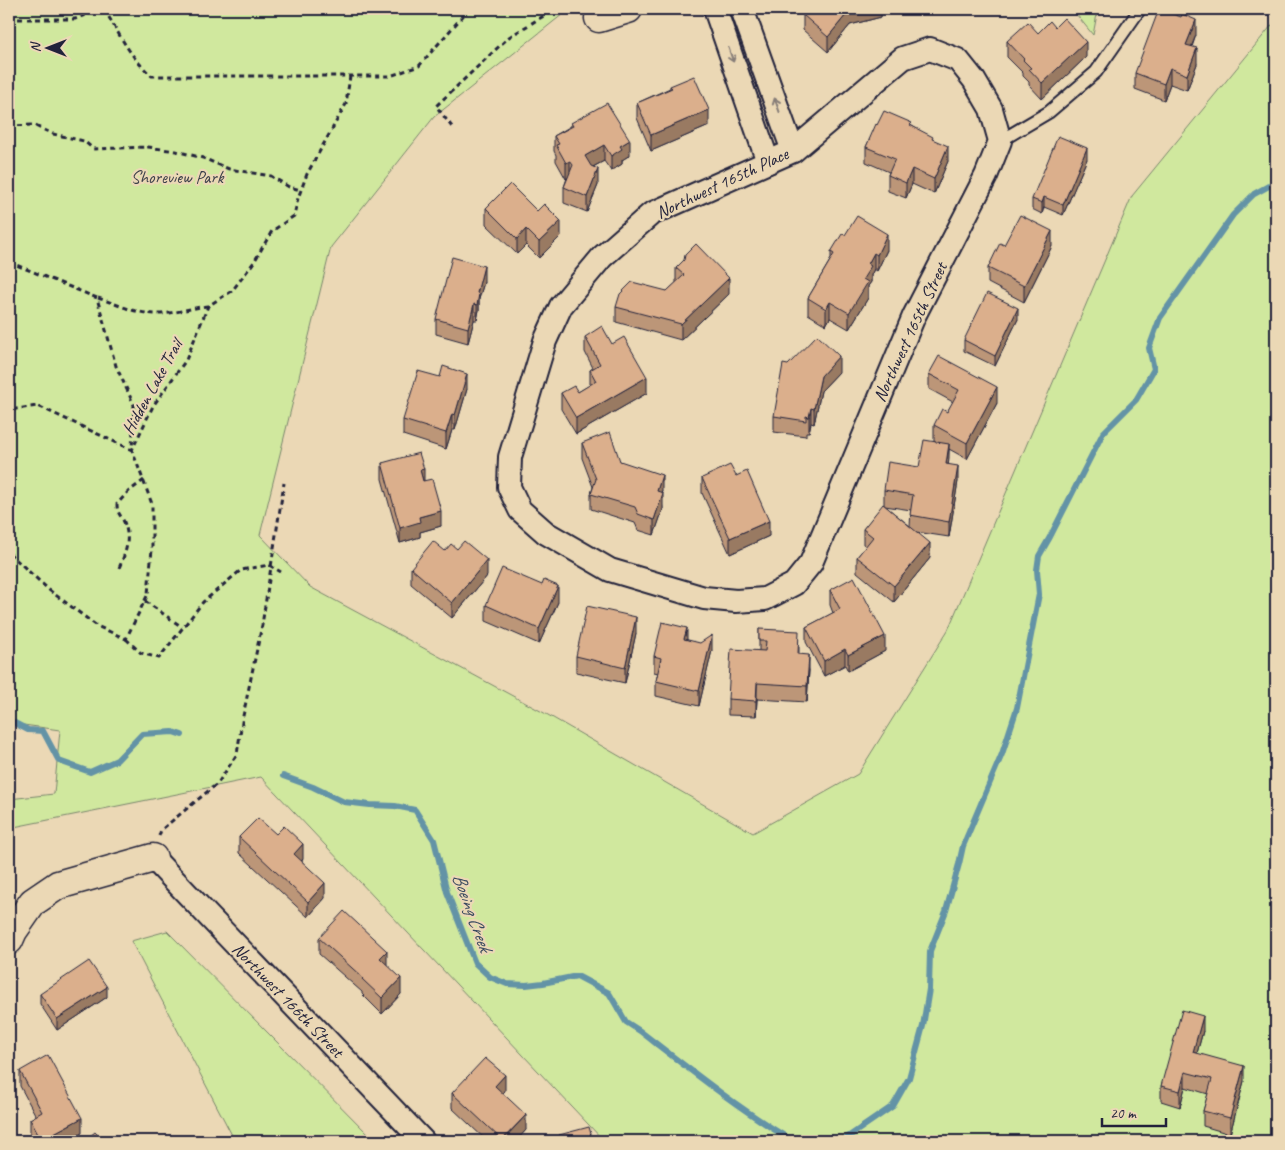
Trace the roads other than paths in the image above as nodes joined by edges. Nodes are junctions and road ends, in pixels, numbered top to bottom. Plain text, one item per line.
1 (628, 9) edge
2 (714, 9) edge
3 (742, 9) edge
4 (1140, 9) edge
5 (595, 14) edge
6 (1000, 140) junction
7 (793, 151) junction
8 (768, 162) junction
9 (509, 487) joint
10 (154, 858) joint
11 (9, 940) edge
12 (423, 1141) edge

1 - 5 street
2 -> 8 street
7 -> 3 street
4 - 6 lane
6 - 7 street, Northwest 165th Place
6 - 9 street, Northwest 165th Street
7 - 8 street, Northwest 165th Place
8 - 9 street, Northwest 165th Place
10 - 11 street
10 - 12 street, Northwest 166th Street

